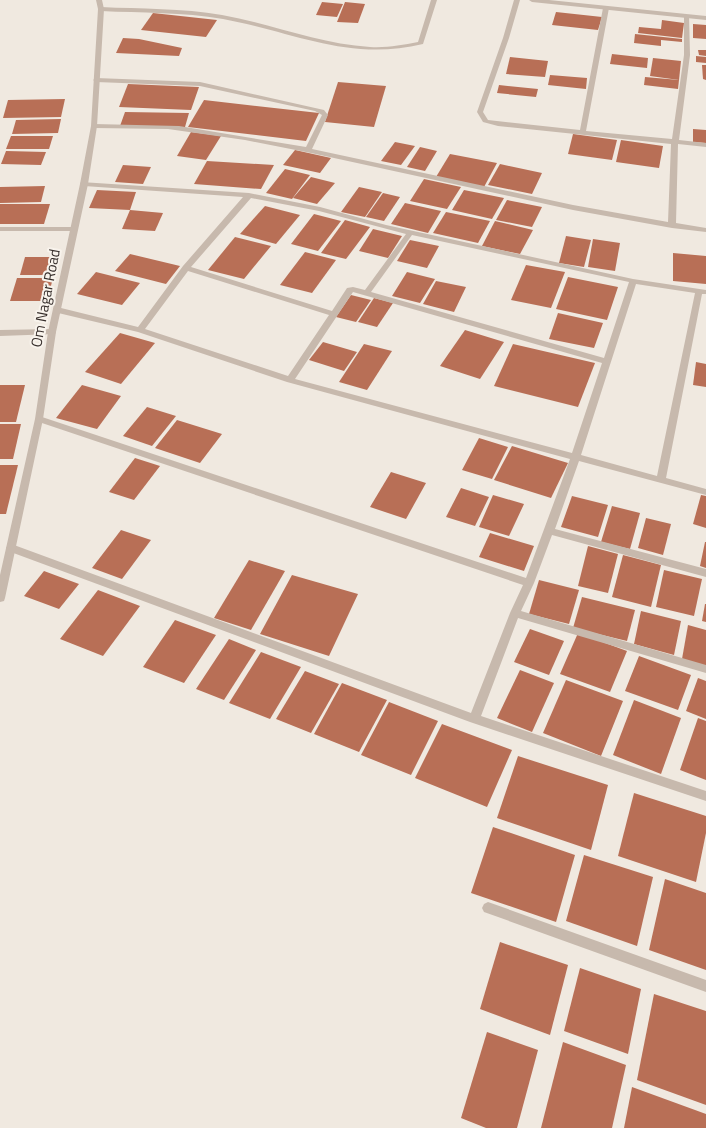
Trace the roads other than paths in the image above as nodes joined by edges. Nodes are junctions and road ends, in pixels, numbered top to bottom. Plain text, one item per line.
1 (99, 0) edge
2 (434, 0) edge
3 (516, 0) edge
4 (532, 0) edge
5 (606, 8) junction
6 (101, 9) junction
7 (688, 16) junction
8 (706, 18) edge
9 (96, 80) junction
10 (94, 126) junction
11 (583, 131) junction
12 (675, 143) junction
13 (706, 145) edge
14 (308, 150) junction
15 (84, 184) junction
16 (249, 195) junction
17 (672, 226) junction
18 (0, 229) edge
19 (73, 229) junction
20 (706, 230) edge
21 (410, 233) junction
22 (186, 268) junction
23 (633, 281) junction
24 (367, 292) junction
25 (702, 292) edge
26 (57, 310) junction
27 (334, 314) junction
28 (140, 330) junction
29 (52, 332) junction
30 (0, 333) edge
31 (607, 362) junction
32 (290, 380) junction
33 (39, 419) junction
34 (576, 456) junction
35 (661, 481) junction
36 (706, 492) edge
37 (549, 531) junction
38 (11, 548) junction
39 (706, 573) edge
40 (529, 583) junction
41 (0, 598) edge
42 (515, 613) junction
43 (706, 669) edge
44 (474, 719) junction
45 (706, 796) edge
46 (488, 908) dead end
47 (706, 986) edge

1 - 6 street, Om Nagar Road
2 - 6 street
3 - 11 street
4 - 5 street
5 - 7 street
5 - 11 street
6 - 9 street, Om Nagar Road
7 - 8 street
7 - 12 street
9 - 10 street, Om Nagar Road
9 - 14 street
10 - 14 street
10 - 15 street, Om Nagar Road
11 - 12 street
12 - 13 street
12 - 17 street
14 - 17 street
15 - 16 street
15 - 19 street, Om Nagar Road
16 - 21 street
16 - 22 street
17 - 20 street
18 - 19 street
19 - 26 street, Om Nagar Road
21 - 23 street
21 - 24 street
22 - 27 street
22 - 28 street
23 - 25 street
23 - 31 street
24 - 27 street
24 - 31 street
25 - 35 street
26 - 28 street
26 - 29 street, Om Nagar Road
27 - 32 street
28 - 32 street
29 - 30 street
29 - 33 street, Om Nagar Road
31 - 34 street
32 - 34 street
33 - 38 street, Om Nagar Road
33 - 40 street
34 - 35 street
34 - 37 street
35 - 36 street
37 - 39 street
37 - 40 street
38 - 41 street, Om Nagar Road
38 - 44 street
40 - 42 street
42 - 43 street
42 - 44 street
44 - 45 street
46 - 47 street

